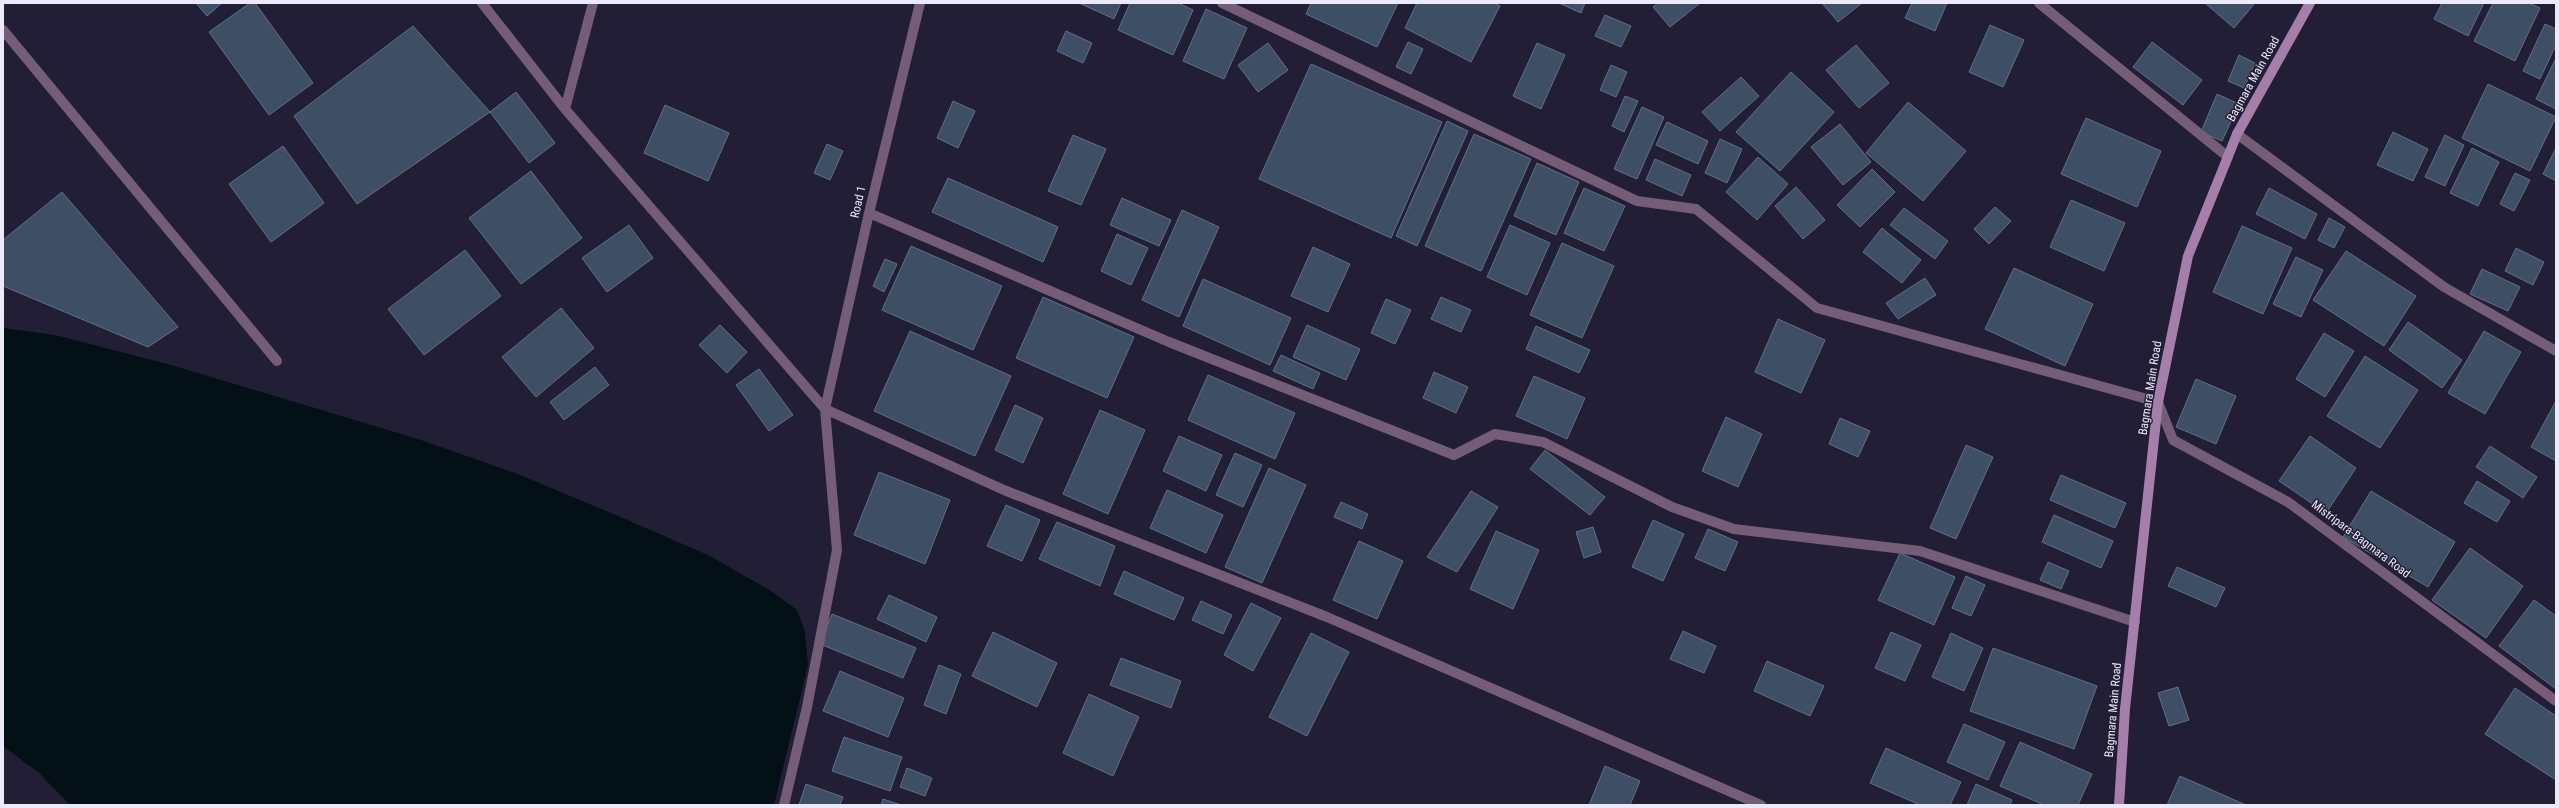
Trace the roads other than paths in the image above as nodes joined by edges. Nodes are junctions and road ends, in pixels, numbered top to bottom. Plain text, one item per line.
1 (482, 3) edge
2 (593, 3) edge
3 (920, 3) edge
4 (1222, 3) edge
5 (2039, 3) edge
6 (2310, 3) edge
7 (3, 30) edge
8 (565, 109) junction
9 (2237, 134) junction
10 (2228, 157) junction
11 (869, 213) junction
12 (2556, 351) edge
13 (277, 361) dead end
14 (2158, 402) junction
15 (825, 409) junction
16 (2135, 622) junction
17 (2556, 701) edge
18 (784, 805) edge
19 (1761, 805) edge
20 (2119, 805) edge

1 - 8 street
2 - 8 street
3 - 11 street, Road 1
4 - 14 street
5 - 10 street
6 - 9 street, Bagmara Main Road
7 - 13 street
8 - 15 street
9 - 10 street, Bagmara Main Road
9 - 12 street
10 - 14 street, Bagmara Main Road
11 - 15 street, Road 1
11 - 16 street
14 - 16 street, Bagmara Main Road
14 - 17 street, Mistripara-Bagmara Road
15 - 18 street, Road 1
15 - 19 street
16 - 20 street, Bagmara Main Road

